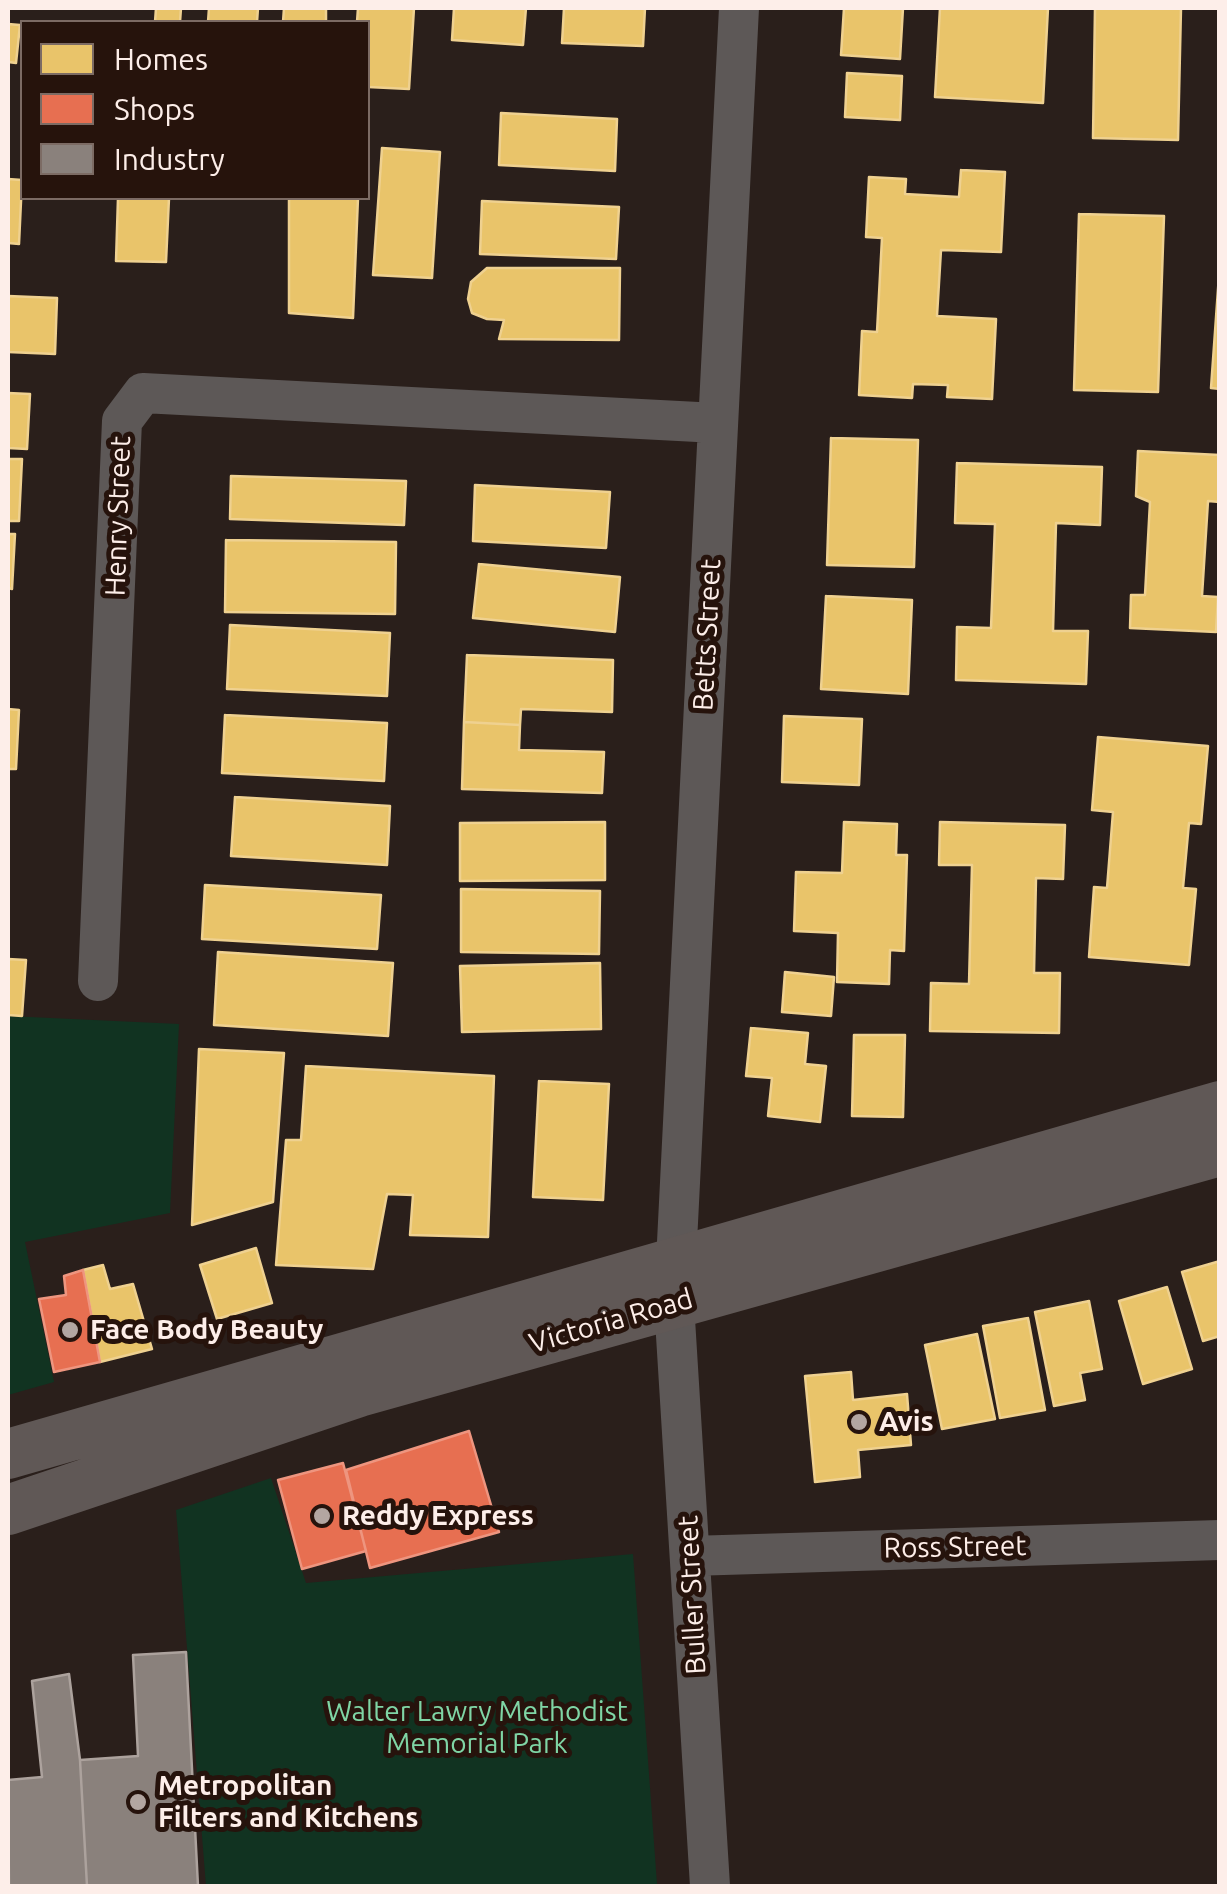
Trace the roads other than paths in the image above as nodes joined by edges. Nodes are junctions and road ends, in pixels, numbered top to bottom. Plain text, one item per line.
1 (739, 8) edge
2 (717, 423) junction
3 (98, 981) dead end
4 (1220, 1106) edge
5 (1220, 1151) edge
6 (675, 1282) junction
7 (8, 1454) edge
8 (8, 1510) edge
9 (1220, 1540) edge
10 (690, 1556) junction
11 (710, 1886) edge

1 - 2 street, Betts Street
2 - 3 street, Henry Street
2 - 6 street, Betts Street
4 - 6 main road, Victoria Road
5 - 6 main road, Victoria Road
6 - 7 main road, Victoria Road
6 - 8 main road, Victoria Road
6 - 10 street, Buller Street
9 - 10 street, Ross Street
10 - 11 street, Buller Street

